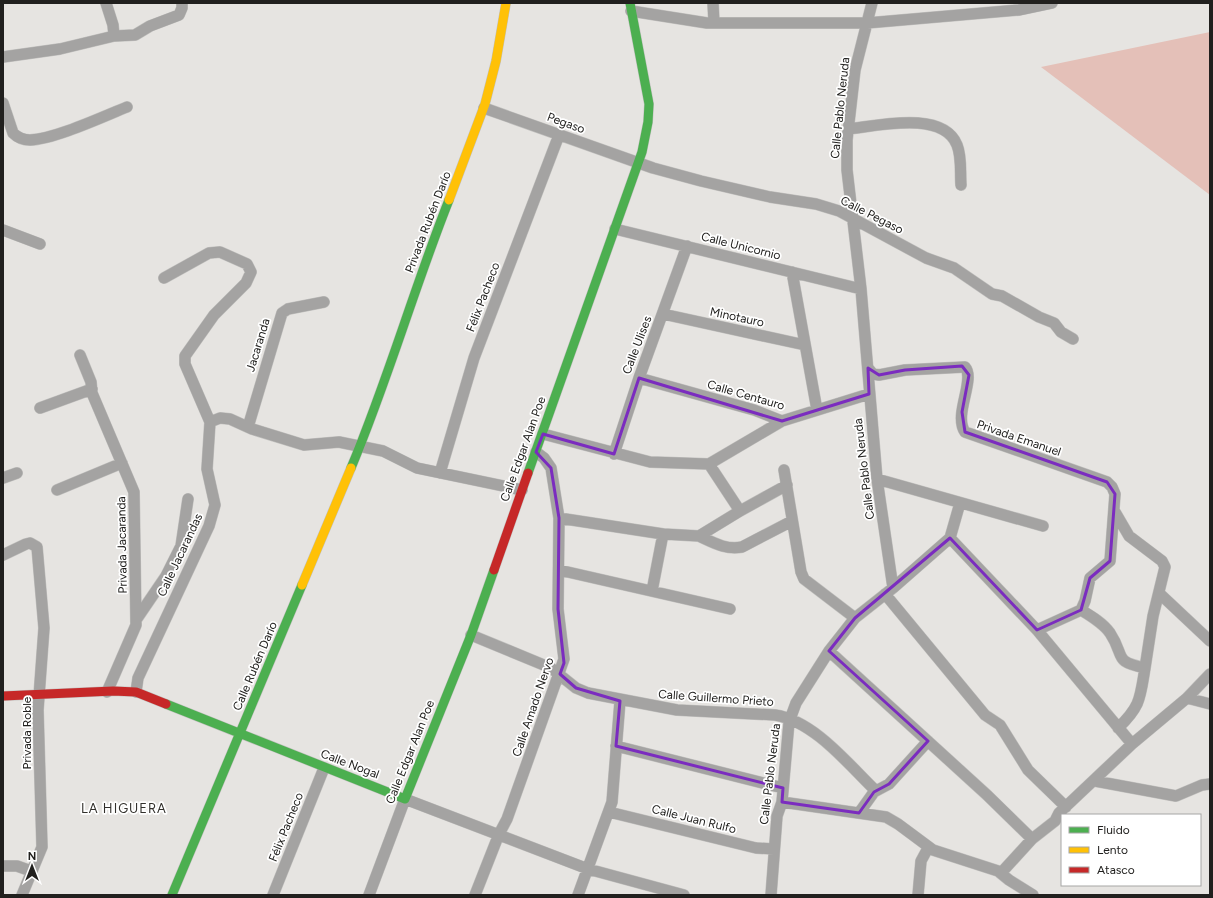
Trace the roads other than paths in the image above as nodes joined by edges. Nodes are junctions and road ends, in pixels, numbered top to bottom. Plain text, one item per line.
1 (106, 3) edge
2 (506, 3) edge
3 (713, 3) edge
4 (872, 3) edge
5 (989, 3) edge
6 (1052, 3) edge
7 (182, 7) edge
8 (631, 7) edge
9 (984, 13) junction
10 (714, 23) junction
11 (867, 23) junction
12 (114, 36) junction
13 (3, 57) edge
14 (3, 103) edge
15 (127, 108) dead end
16 (484, 108) junction
17 (848, 129) junction
18 (7, 130) edge
19 (559, 134) junction
20 (639, 163) junction
21 (962, 185) dead end
22 (852, 217) junction
23 (615, 229) junction
24 (3, 230) edge
25 (40, 244) dead end
26 (688, 246) junction
27 (792, 272) junction
28 (164, 278) dead end
29 (860, 289) junction
30 (324, 302) dead end
31 (663, 314) junction
32 (1073, 339) dead end
33 (805, 345) junction
34 (80, 355) dead end
35 (868, 368) junction
36 (639, 378) junction
37 (92, 389) junction
38 (869, 394) junction
39 (40, 408) dead end
40 (817, 410) junction
41 (782, 421) junction
42 (210, 422) junction
43 (248, 427) junction
44 (543, 434) junction
45 (360, 446) junction
46 (536, 452) junction
47 (614, 454) junction
48 (122, 463) junction
49 (709, 464) junction
50 (784, 470) dead end
51 (17, 472) dead end
52 (440, 472) junction
53 (3, 478) edge
54 (877, 479) junction
55 (787, 485) junction
56 (58, 490) dead end
57 (522, 490) junction
58 (188, 499) dead end
59 (960, 503) junction
60 (1114, 510) junction
61 (740, 511) junction
62 (559, 518) junction
63 (792, 521) junction
64 (1043, 526) dead end
65 (663, 534) junction
66 (699, 536) junction
67 (950, 538) junction
68 (3, 555) edge
69 (559, 570) junction
70 (652, 591) junction
71 (889, 591) junction
72 (1159, 593) junction
73 (730, 609) dead end
74 (1080, 610) junction
75 (855, 618) junction
76 (136, 620) junction
77 (1037, 630) junction
78 (471, 635) junction
79 (1210, 640) edge
80 (830, 650) junction
81 (1145, 668) junction
82 (560, 674) junction
83 (1210, 674) edge
84 (107, 692) junction
85 (136, 692) junction
86 (39, 695) junction
87 (3, 696) edge
88 (1187, 698) junction
89 (620, 700) junction
90 (1210, 704) edge
91 (790, 718) junction
92 (1118, 728) junction
93 (240, 735) junction
94 (928, 741) junction
95 (1132, 744) junction
96 (616, 746) junction
97 (324, 768) junction
98 (1095, 781) junction
99 (1210, 784) edge
100 (783, 788) junction
101 (876, 790) junction
102 (405, 799) junction
103 (782, 802) junction
104 (1066, 808) junction
105 (609, 812) junction
106 (859, 813) junction
107 (1058, 823) edge
108 (499, 834) junction
109 (1032, 839) junction
110 (928, 848) junction
111 (774, 849) junction
112 (3, 866) edge
113 (588, 869) junction
114 (30, 871) junction
115 (1001, 873) junction
116 (22, 895) edge
117 (172, 895) edge
118 (273, 895) edge
119 (369, 895) edge
120 (475, 895) edge
121 (578, 895) edge
122 (684, 895) edge
123 (771, 895) edge
124 (918, 895) edge
125 (1033, 895) edge

1 - 12 street
2 - 16 street, Privada Rubén Darío
3 - 10 street
4 - 11 street, Calle Pablo Neruda
5 - 9 street
6 - 9 street
7 - 12 street
8 - 10 street
8 - 20 street, Calle Edgar Alan Poe
9 - 11 street
10 - 11 street
11 - 17 street, Calle Pablo Neruda
12 - 13 street
14 - 18 street
15 - 18 street
16 - 19 street, Pegaso
16 - 45 street, Privada Rubén Darío
17 - 21 street
17 - 22 street, Calle Pablo Neruda
19 - 20 street, Pegaso
19 - 52 street, Félix Pacheco
20 - 22 street, Calle Pegaso
20 - 23 street, Calle Edgar Alan Poe
22 - 29 street, Calle Pablo Neruda
22 - 32 street, Calle Pegaso
23 - 26 street, Calle Unicornio
23 - 44 street, Calle Edgar Alan Poe
24 - 25 street
26 - 27 street, Calle Unicornio
26 - 31 street, Calle Ulises
27 - 29 street, Calle Unicornio
27 - 33 street
28 - 42 street
29 - 35 street, Calle Pablo Neruda
30 - 43 street, Jacaranda
31 - 33 street, Minotauro
31 - 36 street, Calle Ulises
33 - 40 street
34 - 37 street, Privada Jacaranda
35 - 38 street, Calle Pablo Neruda
35 - 60 street, Privada Emanuel
36 - 41 street, Calle Centauro
36 - 47 street, Calle Ulises
37 - 39 street
37 - 48 street, Privada Jacaranda
38 - 40 street, Calle Centauro
38 - 54 street, Calle Pablo Neruda
40 - 41 street, Calle Centauro
41 - 49 street
42 - 43 street
42 - 85 street, Calle Jacarandas
43 - 45 street
44 - 46 street, Calle Edgar Alan Poe
44 - 47 street
45 - 52 street
45 - 93 street, Calle Rubén Darío
46 - 57 street, Calle Edgar Alan Poe
46 - 62 street, Calle Amado Nervo
47 - 49 street
48 - 56 street
48 - 76 street, Privada Jacaranda
49 - 61 street
50 - 55 street
51 - 53 street
52 - 57 street
54 - 59 street
54 - 71 street, Calle Pablo Neruda
55 - 61 street
55 - 63 street
57 - 78 street, Calle Edgar Alan Poe
58 - 76 street
59 - 64 street
59 - 67 street
60 - 72 street
60 - 74 street, Privada Emanuel
61 - 66 street
62 - 65 street
62 - 69 street, Calle Amado Nervo
63 - 66 street
63 - 75 street
65 - 66 street
65 - 70 street
67 - 71 street
67 - 77 street
68 - 86 street, Privada Roble
69 - 70 street
69 - 82 street, Calle Amado Nervo
70 - 73 street
71 - 75 street, Calle Pablo Neruda
71 - 104 street
72 - 79 street
72 - 81 street
74 - 77 street
74 - 81 street
75 - 80 street, Calle Pablo Neruda
76 - 84 street, Privada Jacaranda
77 - 92 street
78 - 82 street, Calle Guillermo Prieto
78 - 102 street, Calle Edgar Alan Poe
80 - 91 street, Calle Pablo Neruda
80 - 94 street
81 - 92 street
82 - 89 street, Calle Guillermo Prieto
82 - 108 street, Calle Amado Nervo
83 - 88 street
84 - 85 street, Calle Nogal
84 - 86 street, Calle Nogal
85 - 93 street, Calle Nogal
86 - 87 street, Calle Nogal
86 - 114 street, Privada Roble
88 - 90 street
88 - 95 street
89 - 91 street, Calle Guillermo Prieto
89 - 96 street
91 - 100 street, Calle Pablo Neruda
91 - 101 street, Calle Guillermo Prieto
92 - 95 street
93 - 97 street, Calle Nogal
93 - 117 street, Calle Rubén Darío
94 - 101 street
94 - 109 street
95 - 98 street
96 - 100 street
96 - 105 street
97 - 102 street, Calle Nogal
97 - 118 street, Félix Pacheco
98 - 99 street
98 - 104 street
100 - 103 street, Calle Pablo Neruda
101 - 106 street
102 - 108 street, Calle Nogal
102 - 119 street, Calle Edgar Alan Poe
103 - 106 street
103 - 111 street, Calle Pablo Neruda
104 - 107 street
105 - 111 street, Calle Juan Rulfo
105 - 113 street
106 - 110 street
107 - 109 street
108 - 113 street, Calle Nogal
108 - 120 street, Calle Amado Nervo
109 - 115 street
110 - 115 street
110 - 124 street
111 - 123 street, Calle Pablo Neruda
112 - 114 street
113 - 121 street
113 - 122 street, Calle Nogal
114 - 116 street, Privada Roble
115 - 125 street

